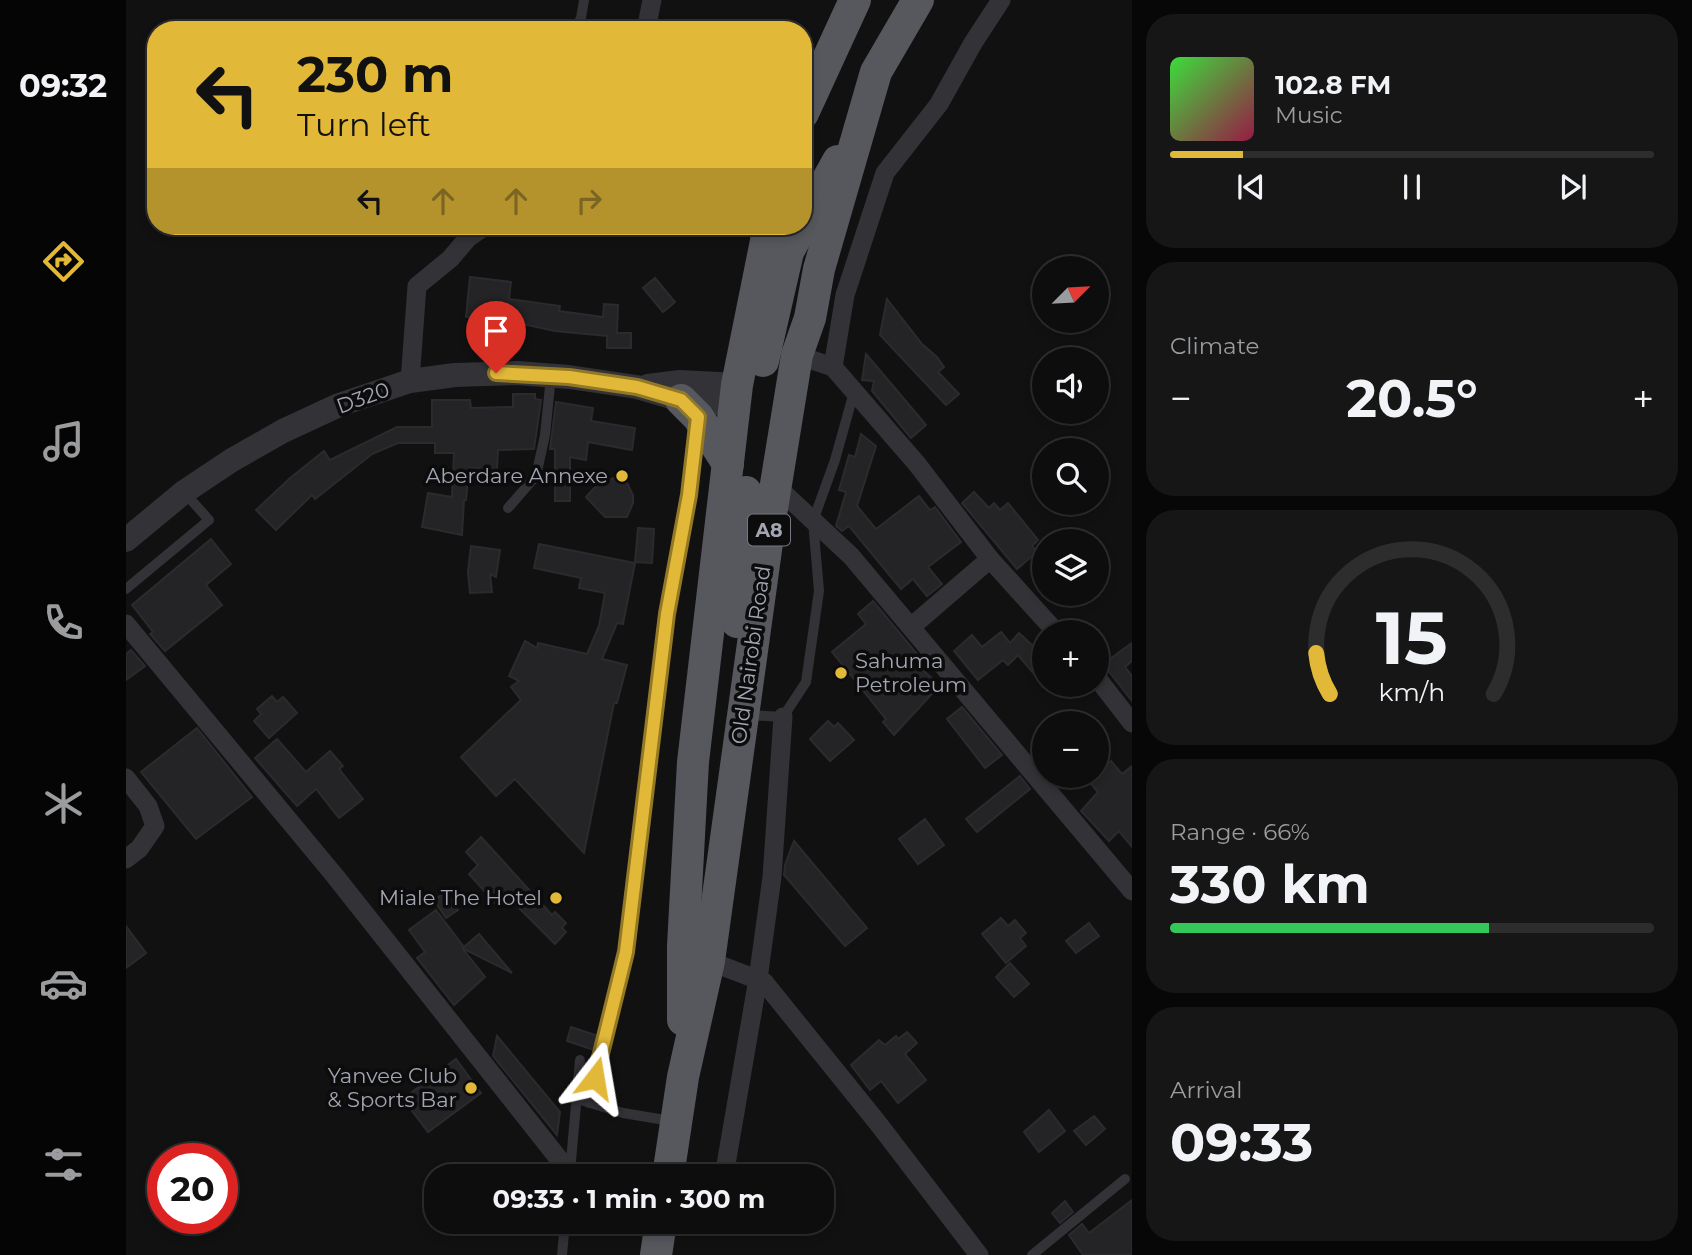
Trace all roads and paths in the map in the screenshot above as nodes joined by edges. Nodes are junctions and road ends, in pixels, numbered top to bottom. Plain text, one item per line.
1 (584, 0) edge
2 (652, 0) edge
3 (855, 0) edge
4 (918, 0) edge
5 (1001, 0) edge
6 (580, 21) edge
7 (648, 21) edge
8 (836, 42) junction
9 (876, 72) junction
10 (812, 94) edge
11 (859, 131) junction
12 (812, 208) edge
13 (472, 235) edge
14 (768, 235) edge
15 (797, 235) edge
16 (797, 355) junction
17 (833, 367) junction
18 (551, 375) junction
19 (410, 380) junction
20 (637, 387) junction
21 (854, 392) junction
22 (741, 396) junction
23 (690, 409) junction
24 (728, 464) junction
25 (777, 487) junction
26 (184, 492) junction
27 (508, 508) dead end
28 (813, 521) junction
29 (126, 540) edge
30 (990, 559) junction
31 (126, 589) edge
32 (1045, 620) edge
33 (126, 624) edge
34 (911, 627) junction
35 (1109, 693) edge
36 (743, 715) junction
37 (783, 717) junction
38 (1132, 723) edge
39 (734, 773) junction
40 (126, 778) edge
41 (126, 859) edge
42 (1132, 891) edge
43 (709, 961) junction
44 (758, 979) junction
45 (580, 1060) dead end
46 (683, 1077) junction
47 (576, 1099) junction
48 (589, 1103) junction
49 (676, 1122) junction
50 (562, 1164) edge
51 (571, 1164) edge
52 (669, 1164) edge
53 (726, 1164) edge
54 (1125, 1179) dead end
55 (564, 1234) edge
56 (659, 1234) edge
57 (562, 1255) edge
58 (656, 1255) edge
59 (979, 1255) edge
60 (1032, 1255) edge

1 - 6 lane
2 - 7 street
3 - 8 highway
4 - 9 highway, Old Nairobi Road / A8
5 - 17 street
8 - 9 highway
8 - 10 highway
9 - 11 highway, Old Nairobi Road / A8
11 - 12 highway
11 - 16 highway, Old Nairobi Road / A8
13 - 19 street
14 - 22 highway, Old Nairobi Road / A8
15 - 22 highway
16 - 17 street
16 - 25 highway, Old Nairobi Road / A8
17 - 21 street
18 - 19 street, D320 / D320
18 - 20 street, D320 / D320
18 - 27 lane
19 - 26 street, D320 / D320
20 - 22 street, D320
20 - 23 street, D320
21 - 28 lane
21 - 30 street
22 - 23 street, D320
22 - 24 highway, Old Nairobi Road / A8
22 - 39 highway
23 - 24 highway
23 - 48 lane
24 - 46 highway, Old Nairobi Road / A8
25 - 28 street
25 - 36 highway, Old Nairobi Road / A8
26 - 29 street, D320 / D320
26 - 31 lane
28 - 34 street
28 - 37 lane
30 - 32 street
30 - 34 street
33 - 50 street
34 - 42 street
35 - 38 street
36 - 37 lane
36 - 39 highway, Old Nairobi Road / A8
37 - 44 street
39 - 43 highway, Old Nairobi Road / A8
40 - 41 street
43 - 44 street
43 - 46 highway, Old Nairobi Road / A8
44 - 53 street
44 - 59 street
45 - 47 lane
46 - 49 highway, Old Nairobi Road / A8
47 - 48 lane
47 - 51 lane
48 - 49 lane
49 - 52 highway, Old Nairobi Road / A8
54 - 60 lane
55 - 57 lane
56 - 58 highway

